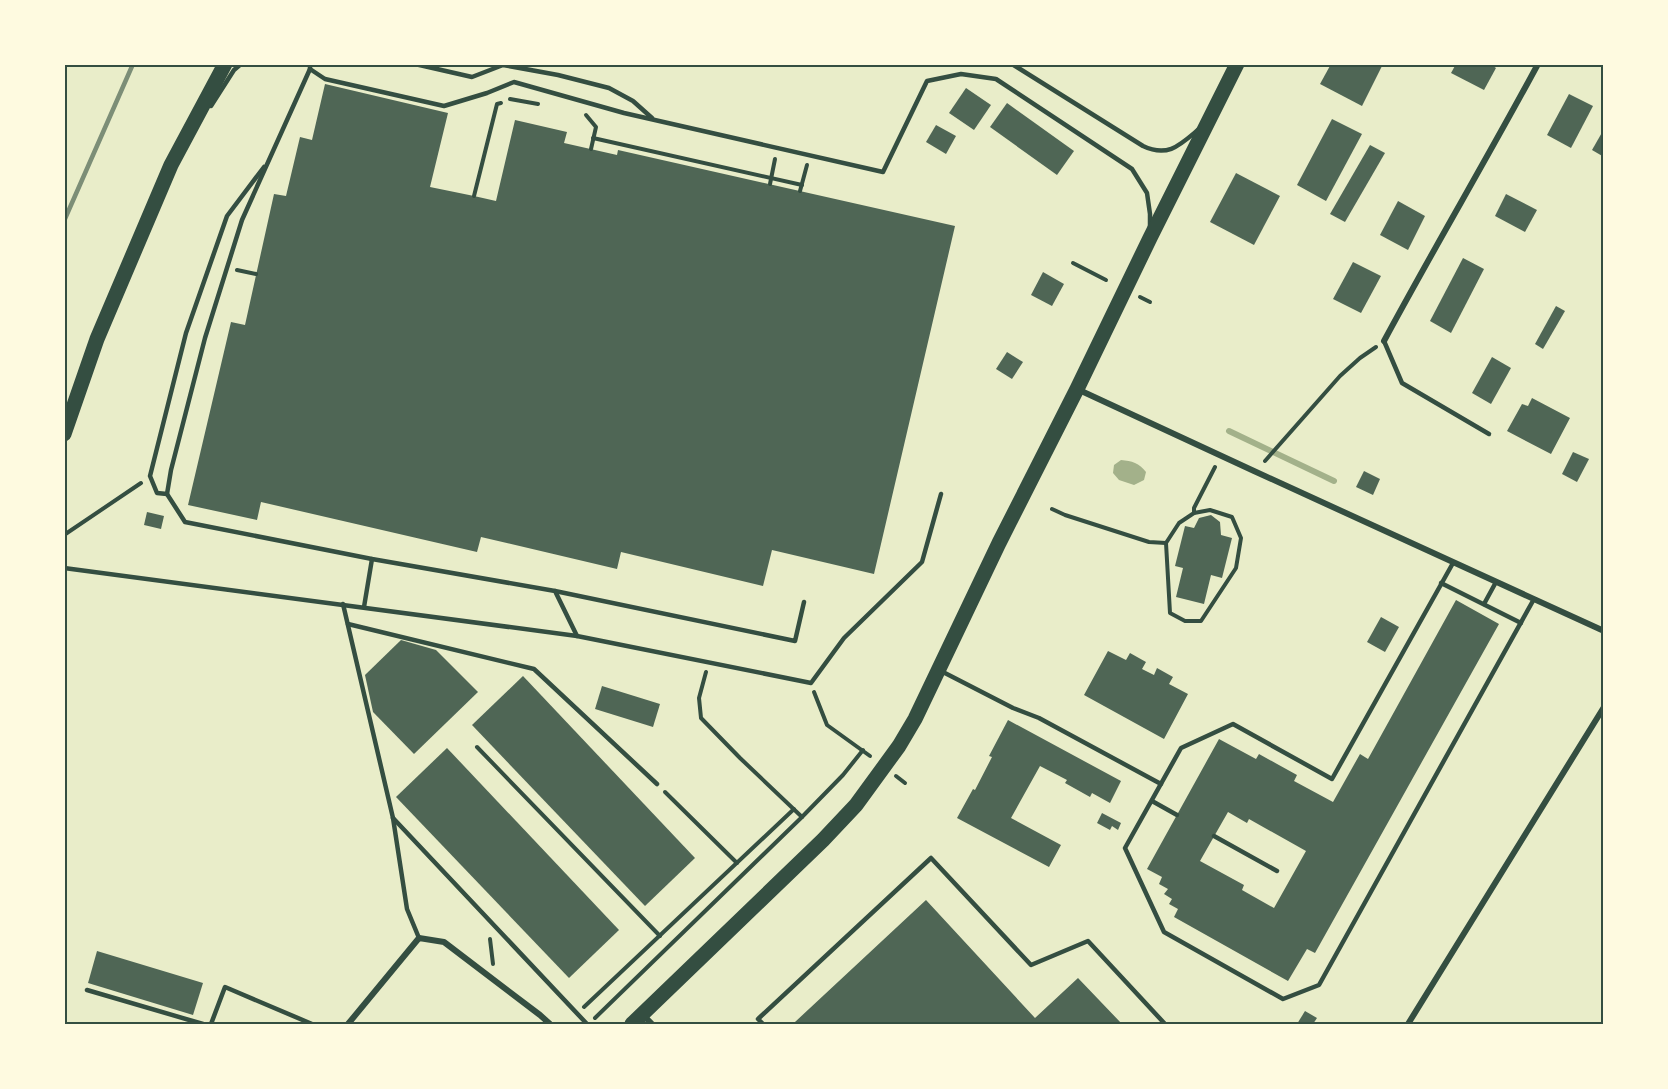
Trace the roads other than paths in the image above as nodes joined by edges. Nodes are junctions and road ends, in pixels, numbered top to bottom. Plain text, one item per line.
1 (225, 64) edge
2 (241, 64) edge
3 (416, 64) edge
4 (1012, 64) edge
5 (1237, 64) edge
6 (1538, 64) edge
7 (310, 67) edge
8 (654, 120) junction
9 (1208, 122) junction
10 (269, 160) junction
11 (171, 165) junction
12 (1150, 238) junction
13 (1384, 341) joint
14 (1077, 389) junction
15 (64, 434) edge
16 (1489, 434) dead end
17 (167, 494) junction
18 (941, 494) dead end
19 (372, 559) junction
20 (1453, 563) junction
21 (64, 568) edge
22 (1496, 582) junction
23 (1442, 583) junction
24 (555, 591) junction
25 (1534, 599) junction
26 (804, 602) dead end
27 (343, 604) junction
28 (1484, 604) junction
29 (364, 607) junction
30 (1521, 623) junction
31 (348, 624) junction
32 (1604, 631) edge
33 (577, 636) junction
34 (939, 670) junction
35 (1604, 707) edge
36 (657, 784) road end
37 (1161, 784) junction
38 (1152, 801) junction
39 (1176, 815) dead end
40 (393, 818) junction
41 (1214, 836) dead end
42 (1276, 871) dead end
43 (419, 938) junction
44 (87, 990) dead end
45 (642, 1021) edge
46 (203, 1024) edge
47 (211, 1024) edge
48 (312, 1024) edge
49 (348, 1024) edge
50 (550, 1024) edge
51 (588, 1024) edge
52 (763, 1024) edge
53 (1165, 1024) edge
54 (1408, 1024) edge

1 - 11 main road
2 - 11 lane
3 - 8 lane
4 - 9 lane
5 - 9 main road
6 - 13 street
7 - 8 lane
7 - 10 lane
8 - 12 lane
9 - 12 main road
10 - 17 lane
10 - 17 lane
11 - 15 main road
12 - 14 main road
13 - 16 lane
14 - 20 street
14 - 34 main road
17 - 19 lane
18 - 33 lane
19 - 24 lane
19 - 29 lane
20 - 22 street
20 - 23 lane
21 - 27 lane
22 - 25 street
22 - 28 lane
23 - 28 lane
23 - 37 lane
24 - 26 lane
24 - 33 lane
25 - 30 lane
25 - 32 street
27 - 29 lane
27 - 31 lane
28 - 30 lane
29 - 33 lane
30 - 38 lane
31 - 36 lane
31 - 40 lane
34 - 37 lane
34 - 45 main road
35 - 54 street
37 - 38 lane
38 - 39 lane
40 - 43 lane
40 - 51 lane
41 - 42 lane
43 - 49 street
43 - 50 street
44 - 46 lane
47 - 48 lane
52 - 53 lane

